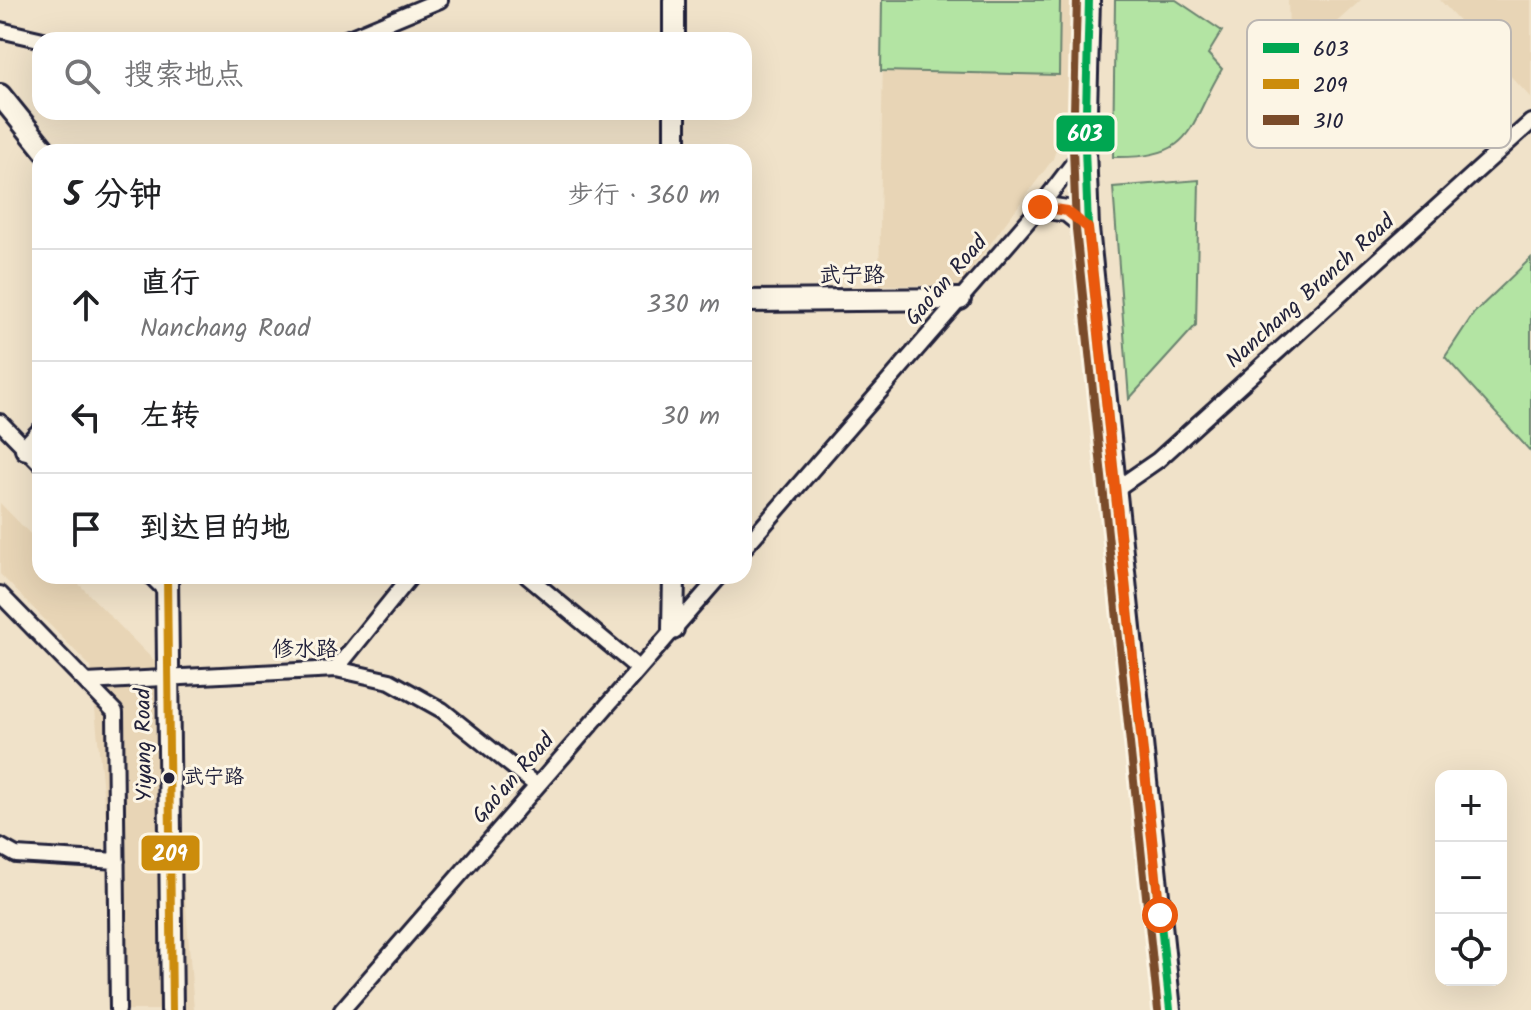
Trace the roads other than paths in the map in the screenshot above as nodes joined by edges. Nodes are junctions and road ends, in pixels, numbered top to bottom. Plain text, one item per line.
1 (440, 0) edge
2 (674, 0) edge
3 (1089, 0) edge
4 (0, 30) edge
5 (363, 32) edge
6 (674, 32) edge
7 (32, 37) edge
8 (0, 95) edge
9 (675, 120) edge
10 (1531, 122) edge
11 (1511, 140) edge
12 (40, 144) edge
13 (675, 144) edge
14 (1085, 148) junction
15 (1502, 148) edge
16 (1040, 207) junction
17 (1088, 228) junction
18 (960, 299) junction
19 (752, 301) edge
20 (0, 422) edge
21 (32, 447) edge
22 (1116, 489) junction
23 (752, 539) edge
24 (167, 584) edge
25 (405, 584) edge
26 (537, 584) edge
27 (674, 584) edge
28 (713, 584) edge
29 (0, 594) edge
30 (673, 629) junction
31 (336, 669) junction
32 (639, 669) junction
33 (168, 675) junction
34 (86, 682) junction
35 (537, 786) junction
36 (0, 846) edge
37 (117, 861) junction
38 (118, 1010) edge
39 (172, 1010) edge
40 (342, 1010) edge
41 (1170, 1010) edge

1 - 5 street
2 - 6 main road
3 - 14 main road
4 - 7 street
8 - 12 main road
9 - 13 main road
10 - 11 street, Nanchang Branch Road
14 - 16 street, Gao'an Road
14 - 17 main road
15 - 22 street, Nanchang Branch Road
16 - 17 main road
16 - 18 street, Gao'an Road
17 - 22 main road
18 - 19 main road, 武宁路
18 - 23 street, Gao'an Road
20 - 21 street
22 - 41 main road
24 - 33 main road, Yiyang Road
25 - 31 street
26 - 32 street
27 - 30 main road
28 - 30 street, Gao'an Road
29 - 34 street
30 - 32 street, Gao'an Road
31 - 33 street, 修水路
31 - 35 street, 修水路
32 - 35 street, Gao'an Road
33 - 34 street, 修水路
33 - 39 main road, Yiyang Road
34 - 37 street
35 - 40 street, Gao'an Road
36 - 37 street
37 - 38 street

